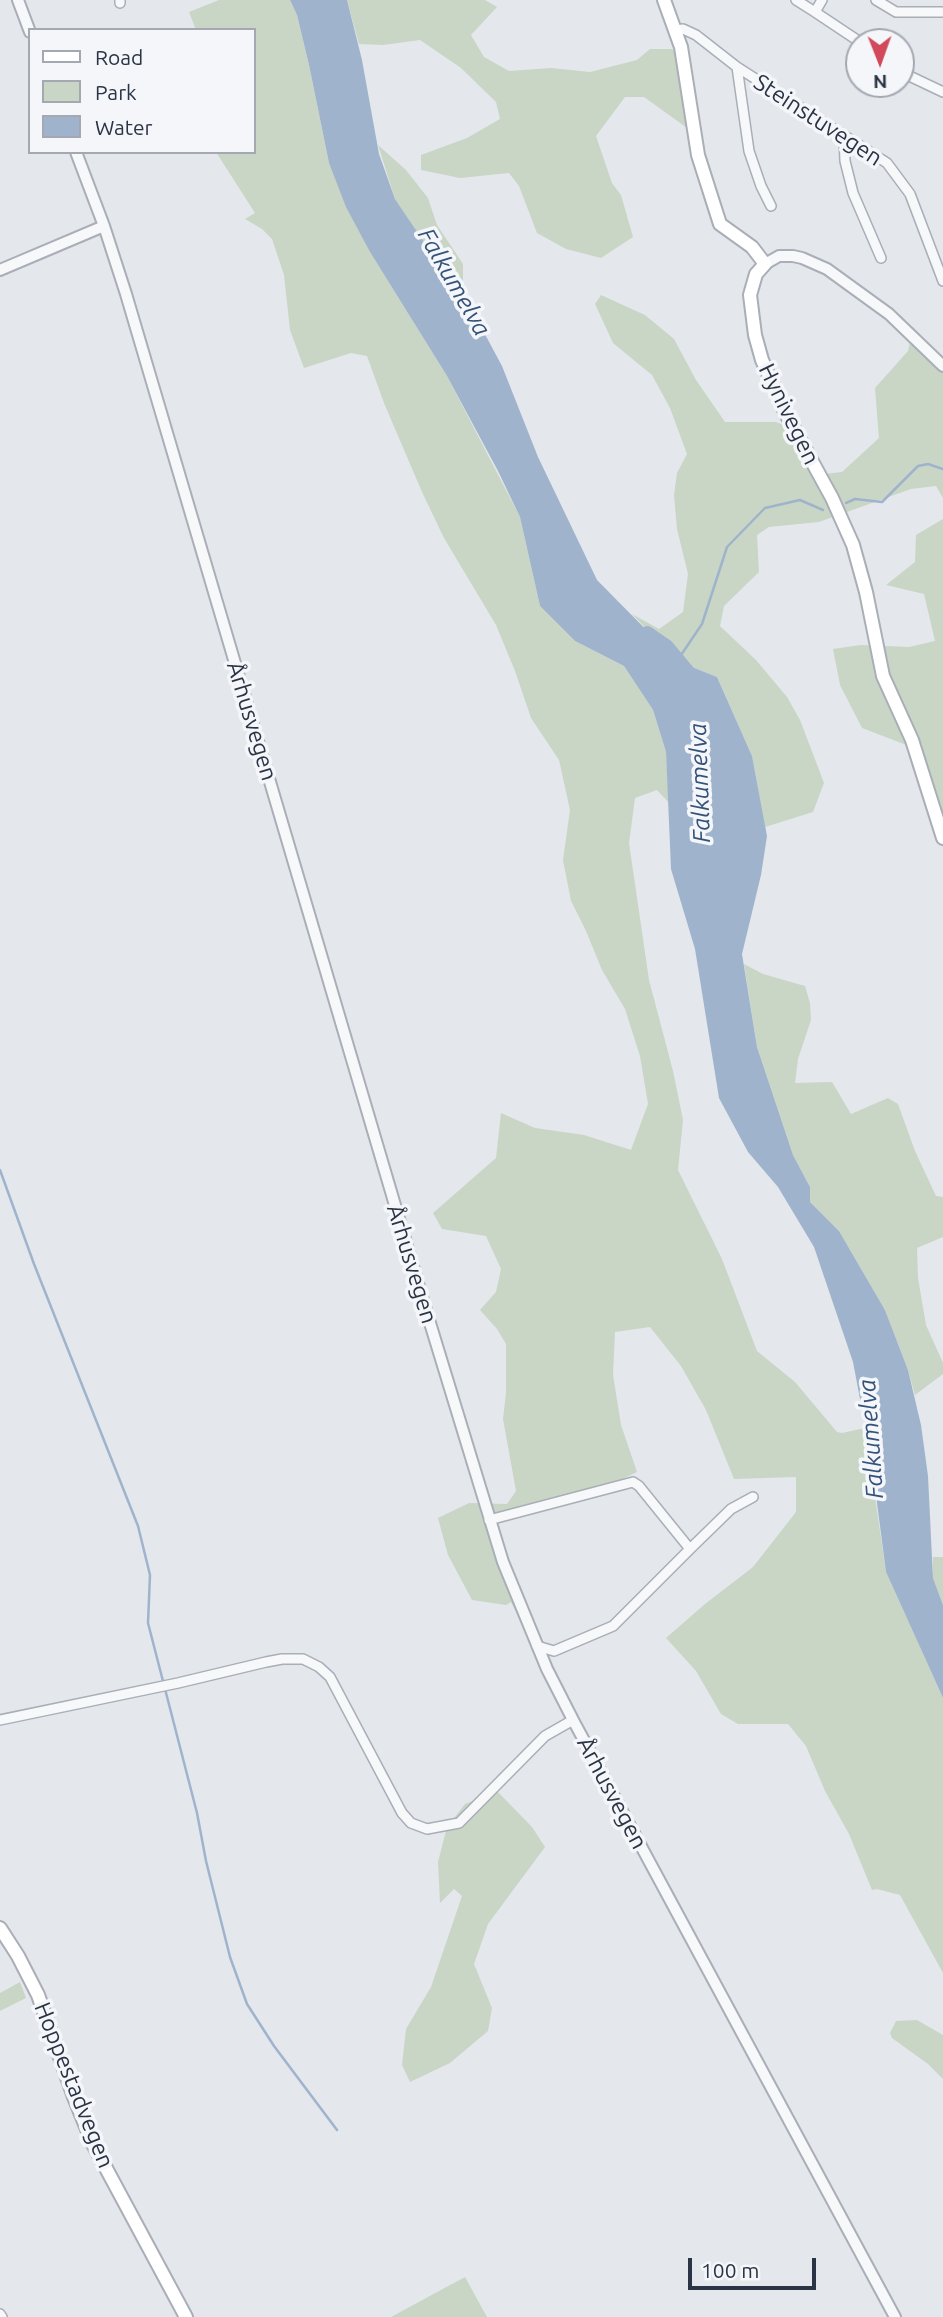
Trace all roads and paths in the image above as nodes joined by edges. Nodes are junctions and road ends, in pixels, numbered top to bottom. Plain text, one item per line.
1 (18, 0) edge
2 (664, 0) edge
3 (796, 0) edge
4 (822, 0) edge
5 (876, 0) edge
6 (815, 12) junction
7 (943, 12) edge
8 (28, 28) edge
9 (676, 30) junction
10 (845, 32) edge
11 (737, 67) junction
12 (915, 79) edge
13 (943, 92) edge
14 (844, 135) junction
15 (77, 154) edge
16 (771, 206) dead end
17 (104, 226) junction
18 (881, 258) dead end
19 (765, 264) junction
20 (0, 270) edge
21 (943, 281) edge
22 (943, 366) edge
23 (943, 838) edge
24 (752, 1497) dead end
25 (489, 1520) junction
26 (690, 1549) junction
27 (537, 1646) junction
28 (555, 1651) junction
29 (547, 1669) junction
30 (0, 1720) edge
31 (573, 1720) junction
32 (0, 1928) edge
33 (186, 2317) edge
34 (895, 2317) edge

1 - 8 street
2 - 9 main road
3 - 6 street
4 - 6 street
5 - 7 street
6 - 10 street
9 - 11 street, Steinstuvegen
9 - 19 main road
11 - 14 street, Steinstuvegen
11 - 16 street
12 - 13 street
14 - 18 street
14 - 21 street, Steinstuvegen
15 - 17 street, Århusvegen
17 - 20 street
17 - 25 street, Århusvegen
19 - 22 street
19 - 23 main road, Hynivegen
24 - 26 street
25 - 26 street
25 - 27 street, Århusvegen
26 - 28 street
27 - 28 street
27 - 29 street, Århusvegen
28 - 29 street
29 - 31 street, Århusvegen
30 - 31 street
31 - 34 street, Århusvegen
32 - 33 main road, Hoppestadvegen

